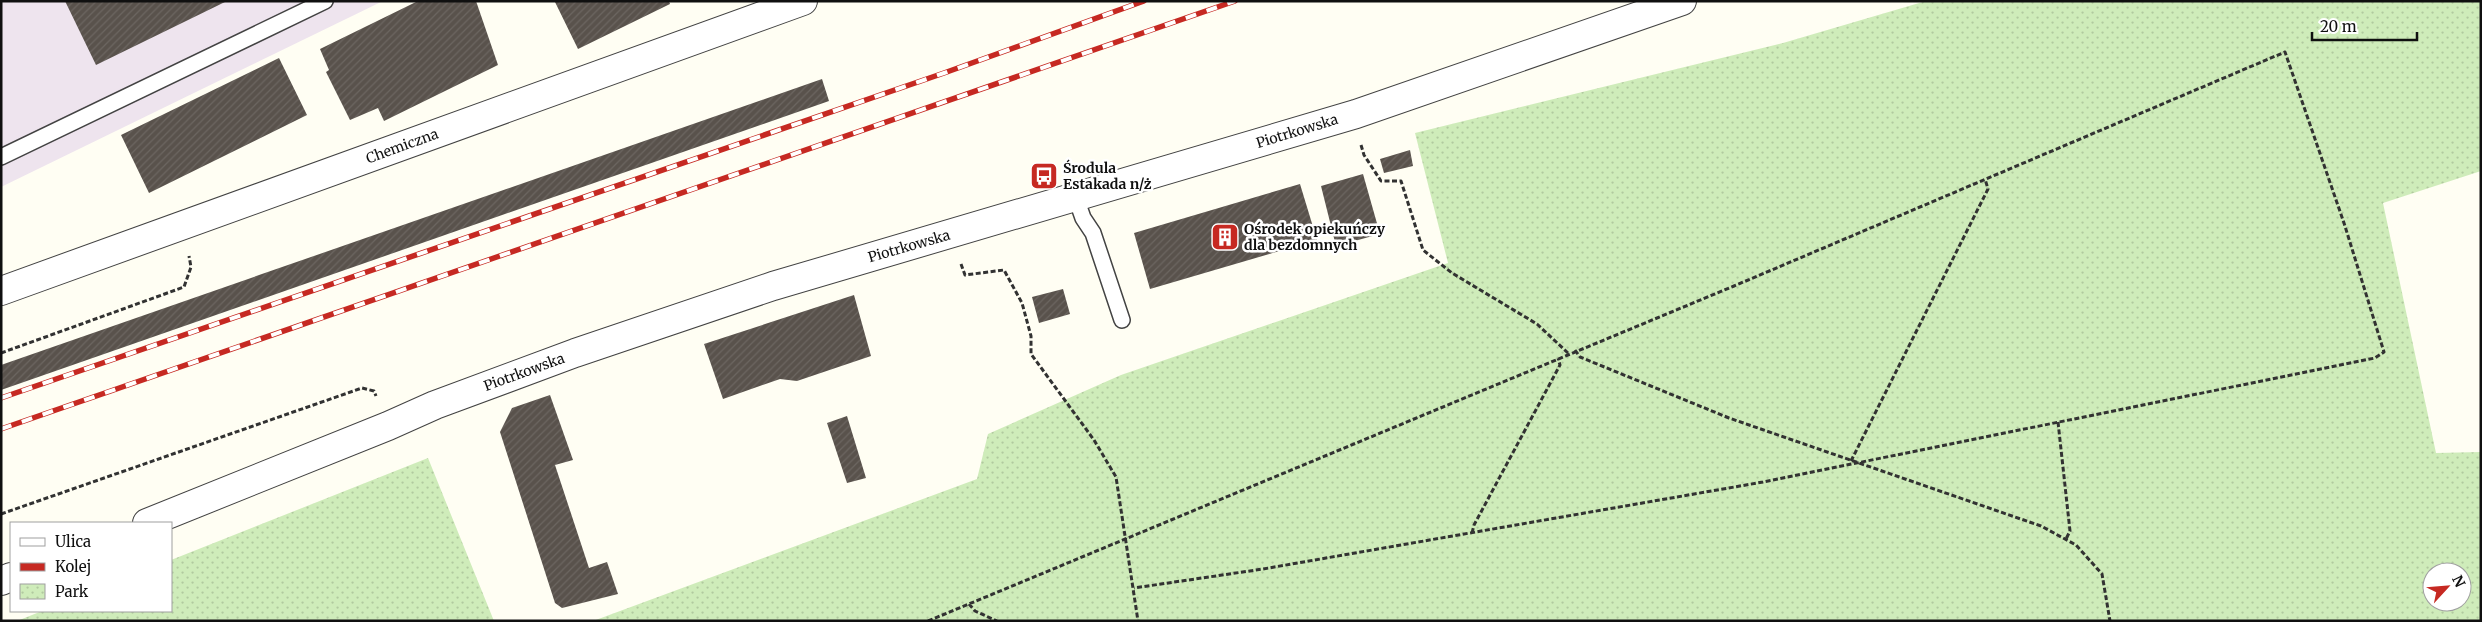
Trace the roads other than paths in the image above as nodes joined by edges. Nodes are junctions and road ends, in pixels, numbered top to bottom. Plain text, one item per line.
1 (326, 1) edge
2 (803, 1) edge
3 (1682, 1) edge
4 (1, 157) edge
5 (1076, 198) junction
6 (1, 291) edge
7 (1122, 320) dead end
8 (148, 522) edge

1 - 4 lane
2 - 6 street, Chemiczna
3 - 5 street, Piotrkowska
5 - 7 lane
5 - 8 street, Piotrkowska

